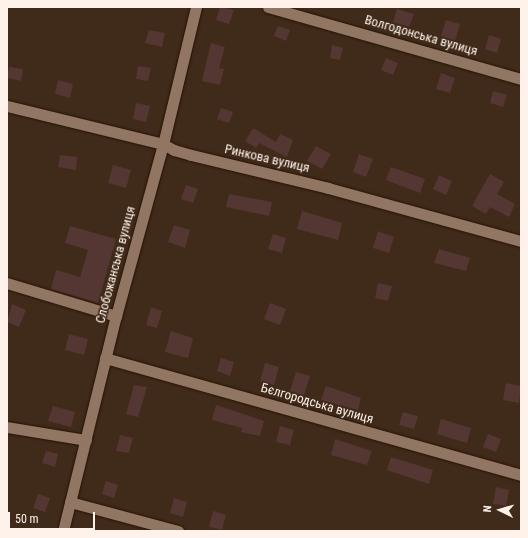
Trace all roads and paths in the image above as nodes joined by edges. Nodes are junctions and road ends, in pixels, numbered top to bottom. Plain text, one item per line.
1 (196, 7) edge
2 (268, 7) edge
3 (521, 79) edge
4 (7, 106) edge
5 (164, 144) junction
6 (521, 242) edge
7 (7, 283) edge
8 (116, 316) junction
9 (105, 358) junction
10 (7, 427) edge
11 (86, 440) junction
12 (521, 475) edge
13 (70, 502) junction
14 (63, 531) edge
15 (178, 531) edge

1 - 5 street, Слобожанська вулиця
2 - 3 street, Волгодонська вулиця
4 - 5 street, Ринкова вулиця
5 - 6 street, Ринкова вулиця
5 - 8 street, Слобожанська вулиця
7 - 8 street
8 - 9 street, Слобожанська вулиця
9 - 11 street, Слобожанська вулиця
9 - 12 street, Бєлгородська вулиця
10 - 11 street
11 - 13 street, Слобожанська вулиця
13 - 14 street, Слобожанська вулиця
13 - 15 street

